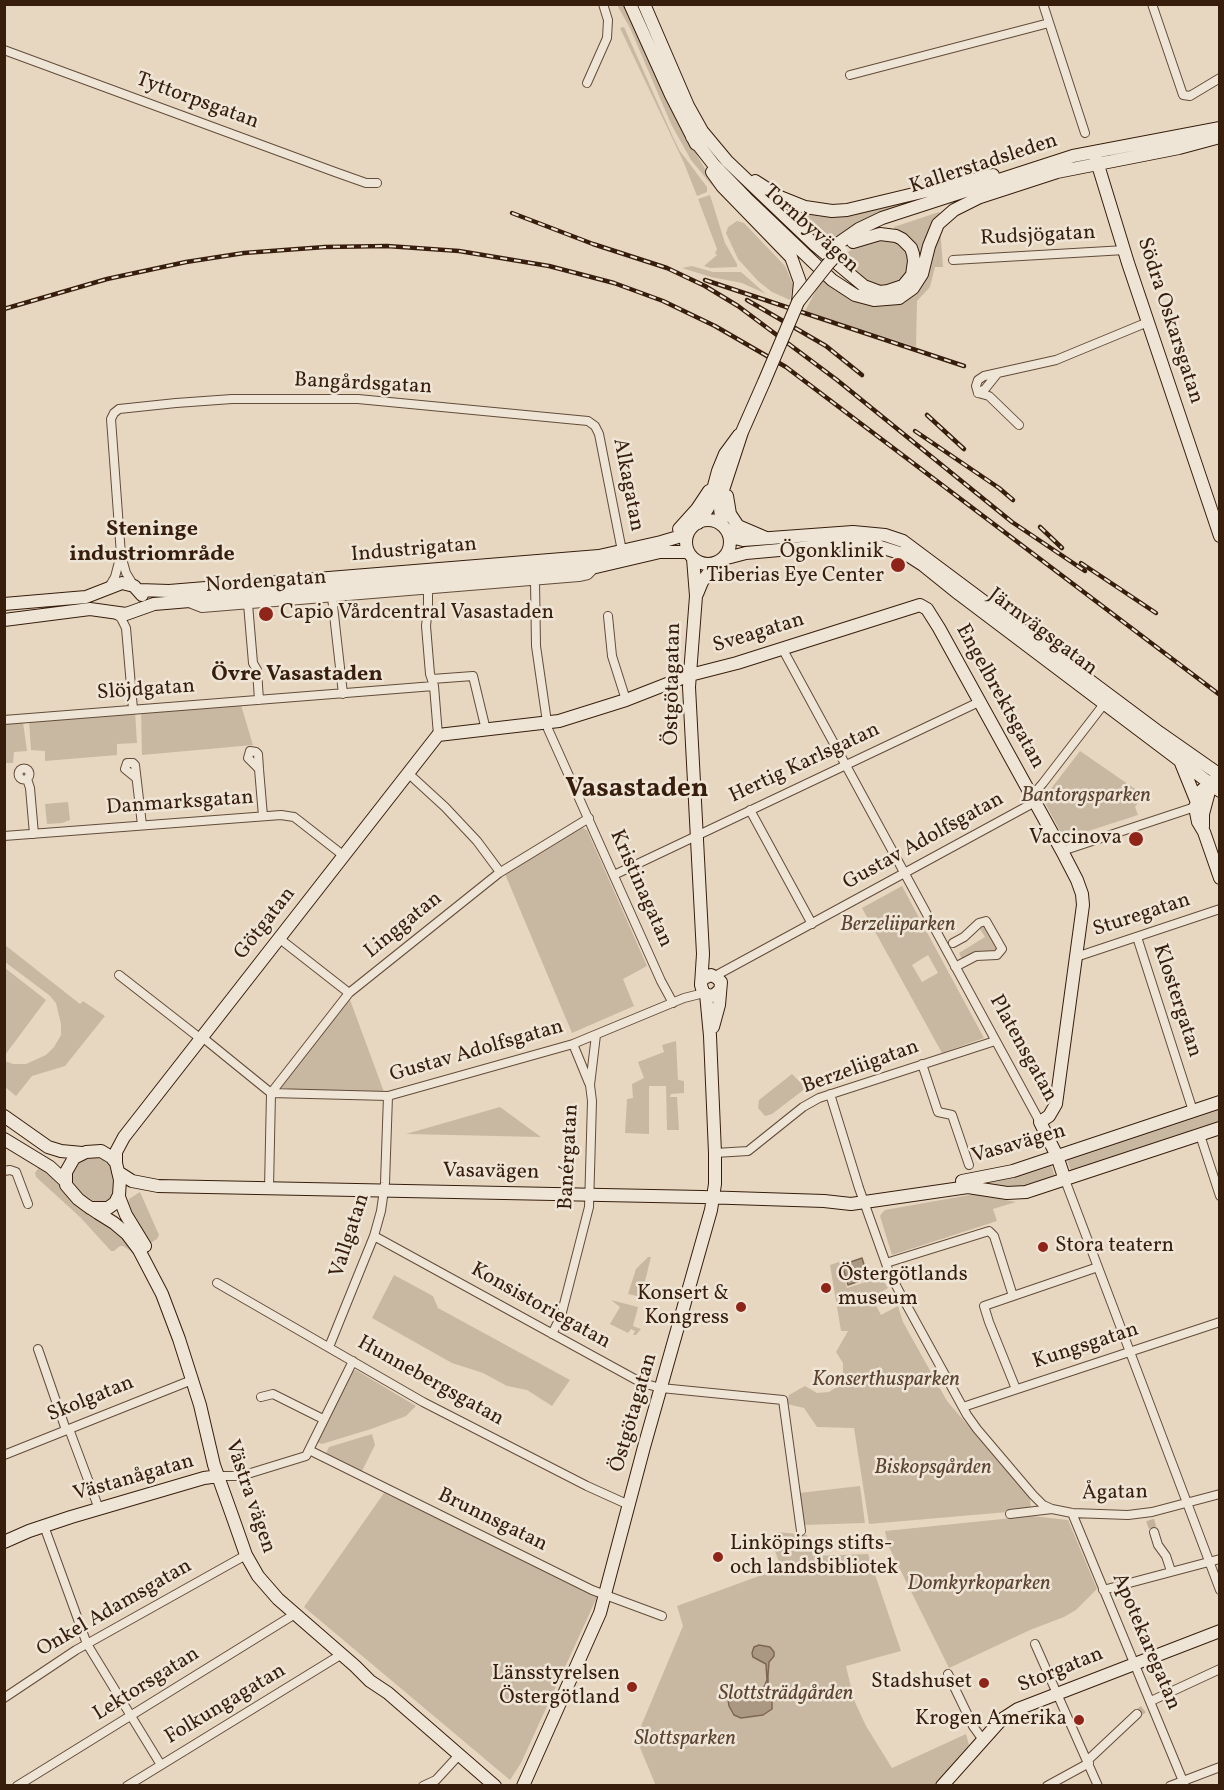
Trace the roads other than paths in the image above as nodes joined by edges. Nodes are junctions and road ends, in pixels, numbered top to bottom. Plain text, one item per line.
1 (603, 4) edge
2 (630, 4) edge
3 (644, 4) edge
4 (1042, 4) edge
5 (1152, 4) edge
6 (1049, 23) junction
7 (4, 50) edge
8 (850, 75) dead end
9 (1220, 78) edge
10 (587, 83) dead end
11 (1220, 128) edge
12 (1084, 133) dead end
13 (692, 137) junction
14 (1220, 137) edge
15 (1094, 152) junction
16 (1073, 156) junction
17 (1116, 160) junction
18 (727, 161) junction
19 (1097, 164) junction
20 (1070, 169) junction
21 (377, 183) dead end
22 (1104, 188) junction
23 (980, 197) junction
24 (853, 242) junction
25 (839, 247) junction
26 (1125, 250) junction
27 (952, 260) dead end
28 (799, 297) junction
29 (1148, 322) junction
30 (1019, 425) dead end
31 (595, 426) joint
32 (720, 482) junction
33 (694, 527) junction
34 (725, 529) junction
35 (1220, 536) edge
36 (767, 539) junction
37 (661, 542) junction
38 (622, 551) junction
39 (121, 555) junction
40 (690, 555) junction
41 (719, 561) junction
42 (596, 567) junction
43 (535, 581) junction
44 (108, 588) junction
45 (137, 588) junction
46 (428, 589) junction
47 (696, 596) junction
48 (332, 597) junction
49 (186, 601) junction
50 (4, 604) edge
51 (248, 604) junction
52 (428, 605) dead end
53 (915, 605) joint
54 (136, 611) junction
55 (111, 612) junction
56 (608, 616) dead end
57 (427, 617) dead end
58 (4, 620) edge
59 (126, 628) junction
60 (782, 648) junction
61 (690, 675) junction
62 (433, 683) junction
63 (343, 694) junction
64 (260, 700) junction
65 (626, 700) junction
66 (980, 702) junction
67 (1104, 704) junction
68 (133, 709) junction
69 (4, 720) edge
70 (547, 724) junction
71 (486, 730) junction
72 (438, 735) junction
73 (1181, 762) junction
74 (845, 764) junction
75 (259, 769) dead end
76 (409, 774) junction
77 (136, 778) dead end
78 (27, 779) dead end
79 (1217, 781) edge
80 (1033, 799) junction
81 (1195, 804) junction
82 (750, 810) junction
83 (263, 816) junction
84 (589, 818) junction
85 (142, 825) junction
86 (1203, 832) junction
87 (34, 834) junction
88 (697, 835) junction
89 (4, 836) edge
90 (1062, 851) junction
91 (344, 856) junction
92 (500, 872) junction
93 (905, 873) junction
94 (614, 875) junction
95 (1220, 878) edge
96 (1220, 909) edge
97 (812, 924) junction
98 (1137, 937) junction
99 (280, 939) junction
100 (954, 943) dead end
101 (703, 954) junction
102 (1076, 957) junction
103 (955, 967) junction
104 (119, 975) dead end
105 (718, 982) junction
106 (703, 989) junction
107 (349, 993) junction
108 (673, 1003) junction
109 (596, 1035) junction
110 (711, 1036) junction
111 (202, 1038) junction
112 (995, 1041) junction
113 (573, 1044) junction
114 (922, 1064) junction
115 (590, 1085) junction
116 (271, 1093) junction
117 (830, 1094) junction
118 (388, 1096) junction
119 (1220, 1102) edge
120 (1193, 1111) junction
121 (4, 1116) edge
122 (1040, 1122) junction
123 (1220, 1128) edge
124 (1200, 1135) junction
125 (124, 1137) junction
126 (4, 1139) edge
127 (86, 1152) junction
128 (715, 1153) junction
129 (1057, 1156) junction
130 (969, 1165) dead end
131 (117, 1168) junction
132 (4, 1171) edge
133 (1065, 1180) junction
134 (65, 1181) junction
135 (158, 1186) junction
136 (269, 1188) junction
137 (385, 1190) junction
138 (590, 1194) junction
139 (119, 1195) junction
140 (1220, 1197) edge
141 (714, 1198) junction
142 (864, 1199) junction
143 (28, 1204) dead end
144 (90, 1208) junction
145 (374, 1236) junction
146 (886, 1263) junction
147 (1098, 1267) junction
148 (217, 1283) dead end
149 (1012, 1296) junction
150 (1220, 1322) edge
151 (552, 1334) junction
152 (329, 1347) junction
153 (38, 1349) dead end
154 (1130, 1352) junction
155 (353, 1361) junction
156 (192, 1380) junction
157 (661, 1388) junction
158 (1016, 1389) junction
159 (261, 1397) dead end
160 (200, 1405) junction
161 (963, 1407) junction
162 (323, 1419) junction
163 (68, 1429) junction
164 (309, 1450) junction
165 (4, 1455) edge
166 (219, 1476) junction
167 (1220, 1494) edge
168 (1187, 1503) junction
169 (629, 1505) junction
170 (99, 1509) junction
171 (1052, 1509) junction
172 (1072, 1513) junction
173 (1010, 1514) dead end
174 (44, 1526) junction
175 (801, 1531) dead end
176 (1154, 1532) tunnel mouth
177 (4, 1542) edge
178 (246, 1555) junction
179 (1220, 1559) edge
180 (1209, 1562) junction
181 (1171, 1571) junction
182 (1103, 1590) junction
183 (1220, 1590) edge
184 (606, 1595) junction
185 (295, 1614) junction
186 (662, 1616) dead end
187 (1220, 1631) edge
188 (87, 1644) junction
189 (1035, 1644) dead end
190 (342, 1654) junction
191 (1135, 1663) junction
192 (1220, 1669) edge
193 (948, 1674) dead end
194 (1057, 1693) junction
195 (4, 1698) edge
196 (1149, 1704) junction
197 (1137, 1714) tunnel mouth
198 (131, 1716) junction
199 (983, 1740) junction
200 (459, 1755) junction
201 (1088, 1761) junction
202 (161, 1765) junction
203 (1220, 1767) edge
204 (1184, 1783) edge
205 (17, 1785) edge
206 (127, 1785) edge
207 (423, 1785) edge
208 (495, 1785) edge
209 (523, 1785) edge
210 (942, 1785) edge
211 (1047, 1785) edge
212 (1098, 1785) edge
213 (1170, 1785) edge

1 - 10 street
2 - 13 main road, Tornbyvägen
3 - 18 main road, Tornbyvägen
4 - 6 street
5 - 9 street
6 - 8 street
6 - 12 street
7 - 21 street, Tyttorpsgatan
11 - 15 main road, Kallerstadsleden
13 - 23 main road, Tornbyvägen
13 - 28 main road, Tornbyvägen
14 - 17 main road, Kallerstadsleden
15 - 16 main road, Kallerstadsleden
15 - 19 main road, Södra Oskarsgatan
16 - 18 main road, Tornbyvägen
16 - 25 main road, Kallerstadsleden
17 - 19 main road, Kallerstadsleden
17 - 22 main road
18 - 24 main road, Tornbyvägen
19 - 20 main road, Kallerstadsleden
19 - 22 main road, Södra Oskarsgatan
20 - 22 main road
20 - 23 main road, Kallerstadsleden
22 - 26 main road, Södra Oskarsgatan
23 - 24 main road, Kallerstadsleden
24 - 25 main road, Kallerstadsleden
25 - 28 main road, Kallerstadsleden
26 - 27 street, Rudsjögatan
26 - 29 main road, Södra Oskarsgatan
28 - 32 main road, Kallerstadsleden, bridge
29 - 30 street
29 - 35 main road, Södra Oskarsgatan
31 - 38 street, Alkagatan
31 - 39 street, Bangårdsgatan
32 - 33 main road, Kallerstadsleden
32 - 34 main road, Kallerstadsleden
32 - 36 main road
32 - 37 main road
33 - 34 main road
33 - 37 main road, Industrigatan
33 - 40 main road
34 - 36 main road
34 - 41 main road
36 - 79 main road, Järnvägsgatan
37 - 38 main road, Industrigatan
38 - 45 main road, Industrigatan
39 - 44 street
39 - 45 street
40 - 41 main road
40 - 42 main road, Industrigatan
40 - 47 main road, Östgötagatan
41 - 47 main road, Östgötagatan
41 - 67 main road, Järnvägsgatan
42 - 43 street, Nordengatan
42 - 49 main road, Industrigatan
43 - 46 street, Nordengatan
43 - 70 street, Kristinagatan
44 - 45 main road
44 - 50 main road
44 - 55 main road
45 - 54 main road
46 - 48 street, Nordengatan
46 - 52 street
47 - 61 main road, Östgötagatan
48 - 51 street, Nordengatan
48 - 63 street
49 - 51 street, Nordengatan
49 - 54 main road, Industrigatan
51 - 64 street
53 - 60 main road, Sveagatan
53 - 66 main road, Engelbrektsgatan
54 - 55 main road
54 - 59 street
55 - 58 main road
55 - 59 street
56 - 65 street
57 - 62 street
59 - 68 street
60 - 61 main road, Sveagatan
60 - 74 street, Platensgatan
61 - 65 main road, Sveagatan
61 - 88 main road, Östgötagatan
62 - 63 street, Slöjdgatan
62 - 71 street, Slöjdgatan
62 - 72 street
63 - 64 street, Slöjdgatan
64 - 68 street, Slöjdgatan
65 - 70 main road, Sveagatan
66 - 74 street, Hertig Karlsgatan
66 - 80 main road, Engelbrektsgatan
67 - 73 main road, Järnvägsgatan
67 - 80 street
68 - 69 street, Slöjdgatan
70 - 71 main road, Sveagatan
70 - 84 street, Kristinagatan
71 - 72 main road, Sveagatan
72 - 76 main road, Götgatan
73 - 79 main road, Järnvägsgatan
73 - 81 main road
74 - 82 street, Hertig Karlsgatan
74 - 93 street, Platensgatan
75 - 83 street
76 - 91 main road, Götgatan
76 - 92 street
77 - 85 street
78 - 87 street
79 - 81 main road
79 - 86 main road
80 - 90 main road, Engelbrektsgatan
80 - 93 street, Gustav Adolfsgatan
81 - 86 main road
81 - 90 street
82 - 88 street, Hertig Karlsgatan
82 - 97 street
83 - 85 street, Danmarksgatan
83 - 91 street, Danmarksgatan
84 - 92 street, Linggatan
84 - 94 street, Kristinagatan
85 - 87 street, Danmarksgatan
86 - 95 main road
87 - 89 street, Danmarksgatan
88 - 94 street, Hertig Karlsgatan
88 - 101 main road, Östgötagatan
90 - 102 main road, Engelbrektsgatan
91 - 99 main road, Götgatan
92 - 107 street, Linggatan
93 - 97 street, Gustav Adolfsgatan
93 - 103 street, Platensgatan
94 - 108 street, Kristinagatan
96 - 98 street, Sturegatan
97 - 105 street, Gustav Adolfsgatan
98 - 102 street, Sturegatan
98 - 120 street, Klostergatan
99 - 107 street
99 - 111 main road, Götgatan
100 - 103 street
101 - 105 main road, Östgötagatan
101 - 106 main road, Östgötagatan
102 - 122 main road, Engelbrektsgatan
103 - 112 street, Platensgatan
104 - 111 street
105 - 106 main road
105 - 106 main road
105 - 110 main road, Östgötagatan
106 - 108 street, Gustav Adolfsgatan
106 - 110 main road, Östgötagatan
107 - 116 street, Linggatan
108 - 109 street, Gustav Adolfsgatan
109 - 113 street, Gustav Adolfsgatan
109 - 115 street, Banérgatan
110 - 128 main road, Östgötagatan
111 - 116 street
111 - 125 main road, Götgatan
112 - 114 street, Berzeliigatan
112 - 122 street, Platensgatan
113 - 115 street, Banérgatan
113 - 118 street, Gustav Adolfsgatan
114 - 117 street, Berzeliigatan
114 - 130 street
115 - 138 street, Banérgatan
116 - 118 street, Gustav Adolfsgatan
116 - 136 street
117 - 128 street, Berzeliigatan
117 - 142 street
118 - 137 street, Vallgatan
119 - 120 main road, Vasavägen
120 - 129 main road, Vasavägen
121 - 127 main road
122 - 129 main road, Platensgatan
123 - 124 main road, Vasavägen
124 - 133 main road, Vasavägen
124 - 140 street
125 - 127 main road, Götgatan
125 - 131 main road, Götgatan
126 - 134 main road
127 - 131 main road
127 - 134 main road
128 - 141 main road, Östgötagatan
129 - 133 main road, Platensgatan
129 - 142 main road, Vasavägen
131 - 135 main road, Vasavägen
131 - 139 main road
132 - 143 street
133 - 142 main road, Vasavägen
133 - 147 street, Platensgatan
134 - 144 main road
135 - 136 main road, Vasavägen
135 - 139 main road, Vasavägen
136 - 137 main road, Vasavägen
137 - 138 main road, Vasavägen
137 - 145 street, Vallgatan
138 - 141 main road, Vasavägen
138 - 151 street, Banérgatan
139 - 144 main road
139 - 160 main road, Västra vägen
141 - 142 main road, Vasavägen
141 - 157 main road, Östgötagatan
142 - 146 street
144 - 156 main road, Västra vägen
145 - 151 street, Konsistoriegatan
145 - 152 street, Vallgatan
146 - 149 street
146 - 161 street
147 - 149 street
147 - 154 street, Platensgatan
148 - 152 street, Hunnebergsgatan
149 - 158 street
150 - 154 street, Kungsgatan
151 - 157 street, Konsistoriegatan
152 - 155 street, Hunnebergsgatan
153 - 163 street
154 - 158 street, Kungsgatan
154 - 168 street, Platensgatan
155 - 162 street
155 - 169 street, Hunnebergsgatan
156 - 160 main road, Västra vägen
156 - 163 street, Skolgatan
157 - 169 main road, Östgötagatan
157 - 175 street, Konsistoriegatan
158 - 161 street, Kungsgatan
159 - 162 street
160 - 166 main road, Västra vägen
161 - 171 street
162 - 164 street
163 - 165 street, Skolgatan
163 - 170 street
164 - 166 street, Västanågatan
164 - 184 street, Brunnsgatan
166 - 170 main road, Västanågatan
166 - 178 main road, Västra vägen
167 - 168 street, Ågatan
168 - 172 street, Ågatan
168 - 180 street, Platensgatan
169 - 184 main road, Östgötagatan
170 - 174 main road, Västanågatan
171 - 172 street, Ågatan
171 - 173 street, Ågatan
172 - 182 street, Apotekaregatan
174 - 177 main road, Västanågatan
174 - 188 street
176 - 181 street
178 - 185 main road, Västra vägen
178 - 188 street, Onkel Adamsgatan
179 - 180 street
180 - 181 street
180 - 183 street, Platensgatan
181 - 182 street
182 - 191 street, Apotekaregatan
184 - 186 street, Brunnsgatan
184 - 209 main road, Östgötagatan
185 - 190 main road, Västra vägen
185 - 198 street, Lektorsgatan
187 - 191 main road, Storgatan
188 - 195 street, Onkel Adamsgatan
188 - 198 street
189 - 194 street
190 - 200 main road, Västra vägen
190 - 202 street, Folkungagatan
191 - 194 main road, Storgatan
191 - 196 street, Apotekaregatan
192 - 196 street
193 - 199 street
194 - 199 main road, Storgatan
194 - 201 street
196 - 204 street, Apotekaregatan
197 - 201 street
198 - 202 street
198 - 205 street, Lektorsgatan
199 - 210 main road, Storgatan
200 - 207 street
200 - 208 main road, Västra vägen
201 - 211 street
201 - 212 street
202 - 206 street, Folkungagatan
203 - 204 street
204 - 213 street

